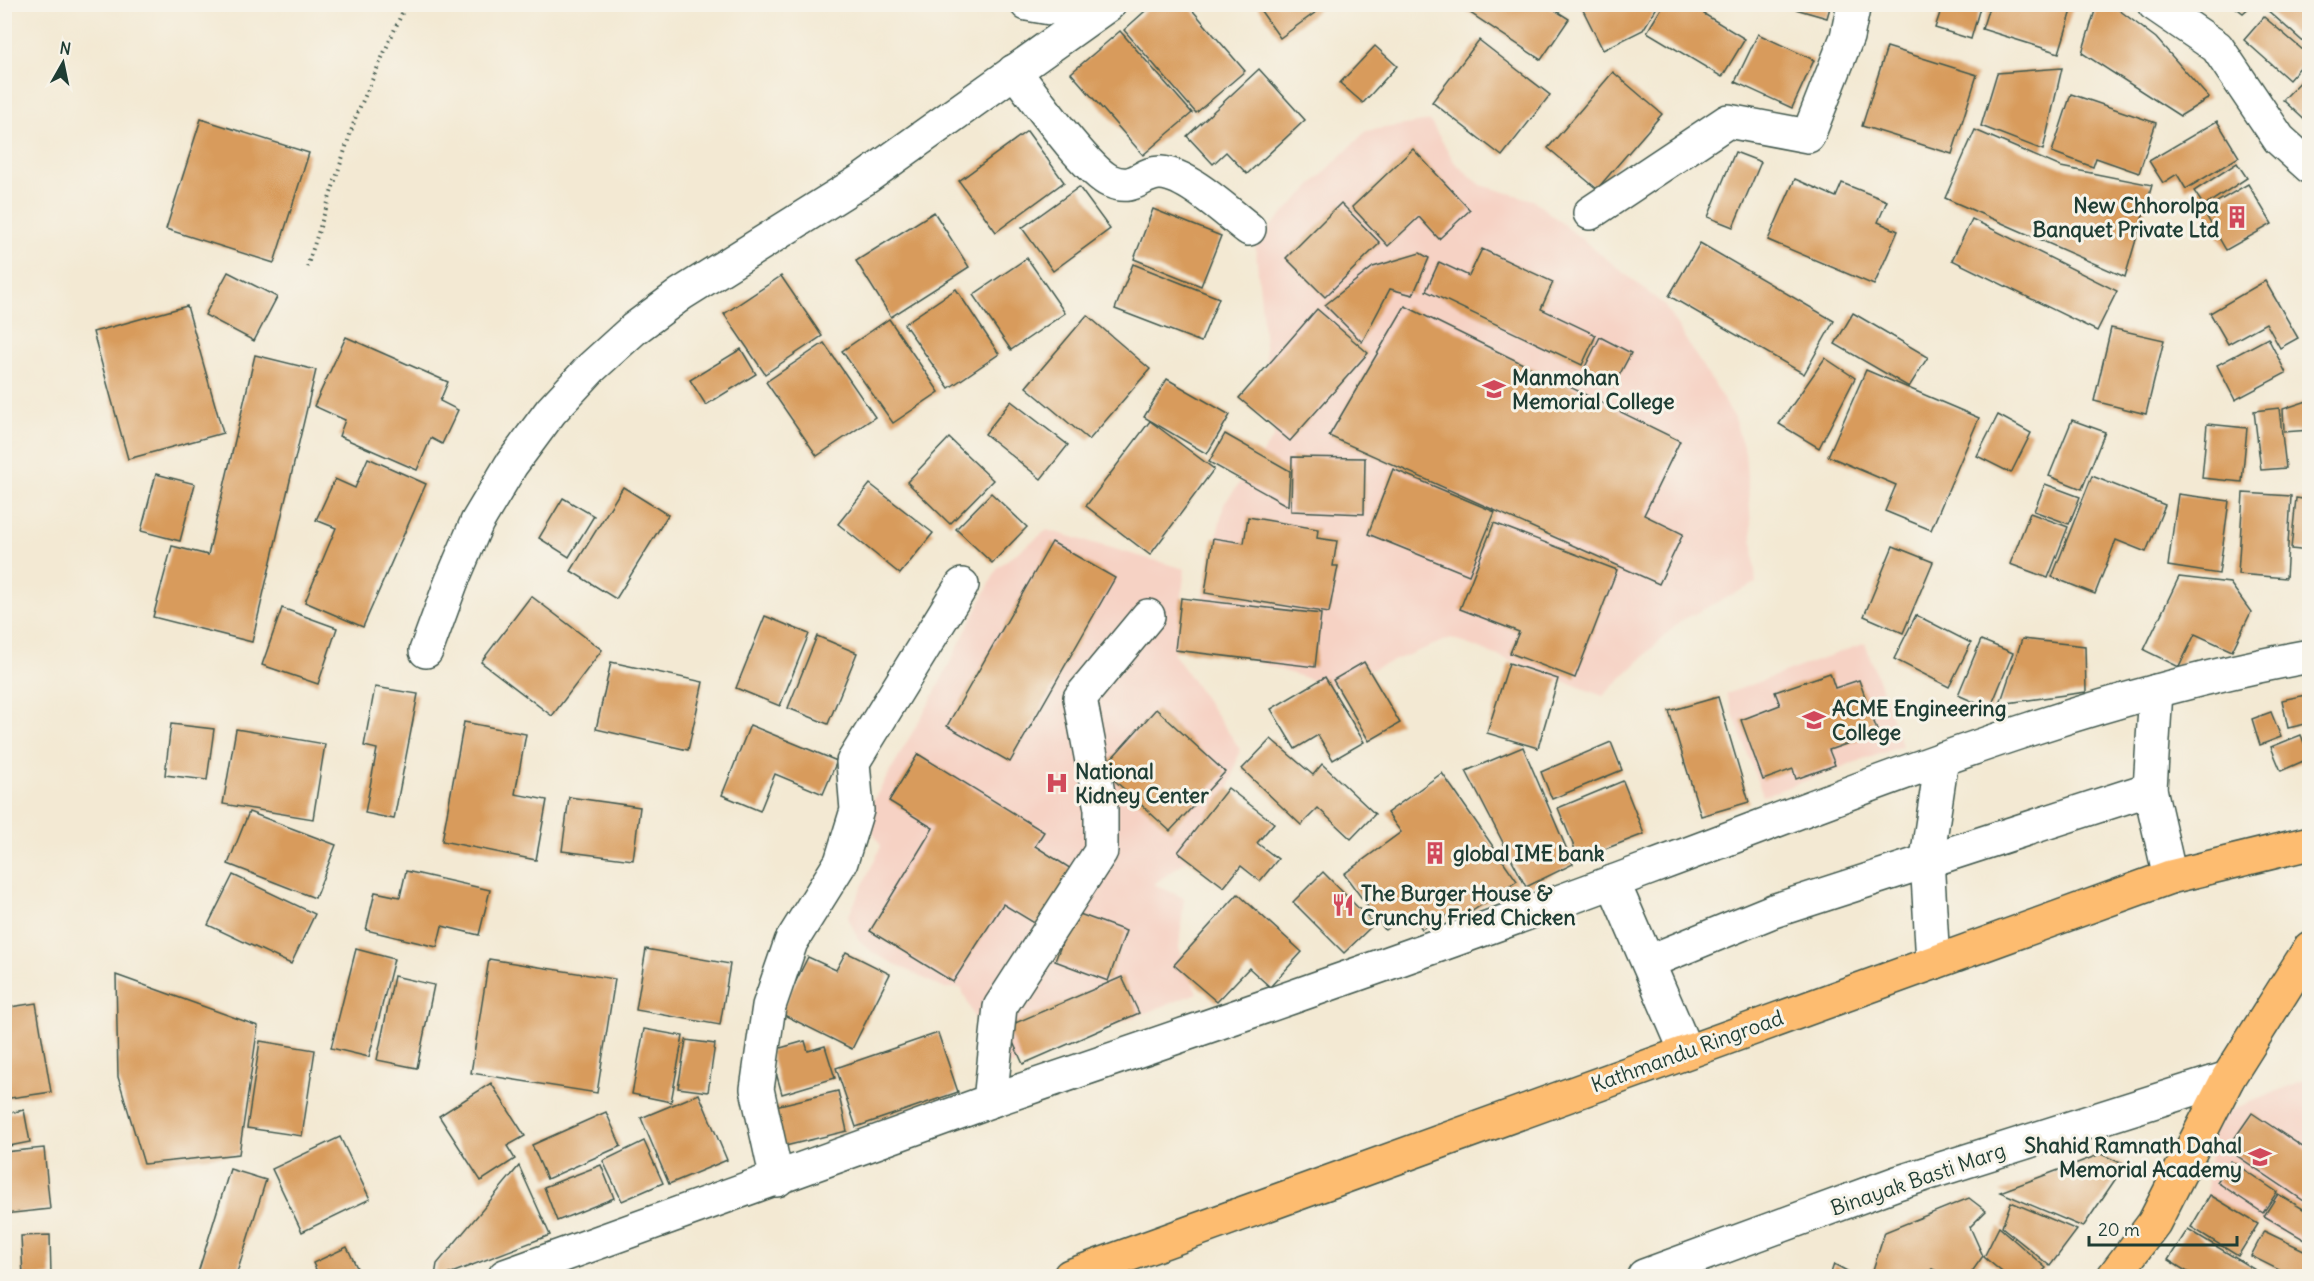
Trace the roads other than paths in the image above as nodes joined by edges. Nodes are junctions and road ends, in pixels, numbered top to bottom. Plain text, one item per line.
1 (1027, 4) edge
2 (1068, 4) edge
3 (1109, 4) edge
4 (1854, 4) edge
5 (2161, 6) edge
6 (1014, 71) junction
7 (2310, 167) edge
8 (1590, 213) dead end
9 (1249, 229) dead end
10 (962, 585) dead end
11 (1148, 616) dead end
12 (426, 651) dead end
13 (2310, 656) edge
14 (2156, 691) junction
15 (1942, 759) junction
16 (2150, 789) junction
17 (2310, 843) edge
18 (1927, 860) junction
19 (2170, 877) junction
20 (1613, 882) junction
21 (2310, 948) edge
22 (1648, 962) junction
23 (1933, 963) junction
24 (1686, 1051) junction
25 (2228, 1078) junction
26 (990, 1101) junction
27 (777, 1180) junction
28 (505, 1276) edge
29 (1070, 1276) edge
30 (1644, 1276) edge
31 (2114, 1276) edge

1 - 2 street
3 - 6 street
4 - 8 street
5 - 7 street
6 - 9 street
6 - 12 street
10 - 27 street
11 - 26 street
13 - 14 street
14 - 15 street
14 - 16 street
15 - 18 street
15 - 20 street
16 - 18 street
16 - 19 street
17 - 19 main road, Kathmandu Ringroad
18 - 22 street
18 - 23 street
19 - 23 main road, Kathmandu Ringroad
20 - 22 street
20 - 26 street
21 - 25 main road
22 - 24 street
23 - 24 main road, Kathmandu Ringroad
24 - 29 main road, Kathmandu Ringroad
25 - 30 street, Binayak Basti Marg
25 - 31 main road
26 - 27 street
27 - 28 street

